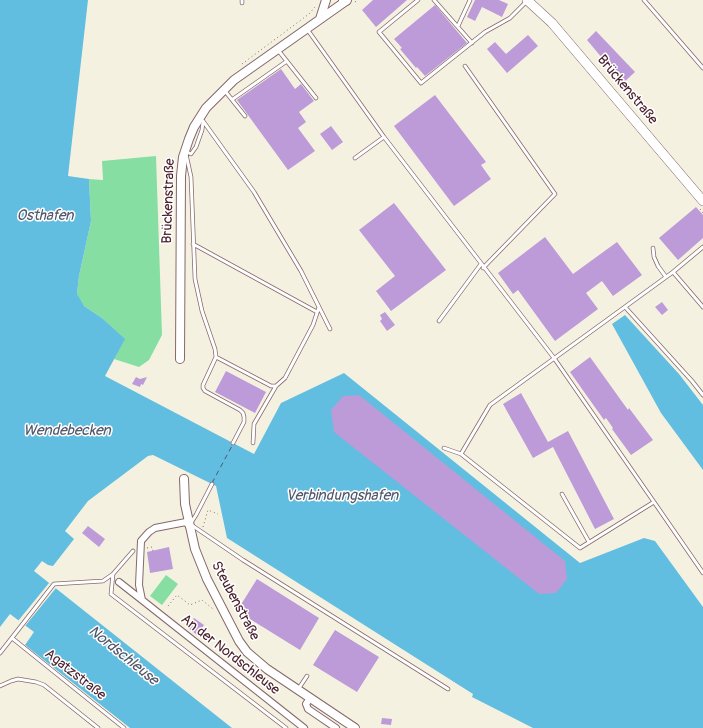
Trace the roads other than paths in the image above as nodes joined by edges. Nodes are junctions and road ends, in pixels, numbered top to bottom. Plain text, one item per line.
1 (326, 0) edge
2 (346, 0) edge
3 (418, 0) edge
4 (434, 0) edge
5 (470, 0) edge
6 (527, 0) edge
7 (644, 0) edge
8 (320, 19) junction
9 (458, 26) junction
10 (307, 29) junction
11 (472, 43) junction
12 (278, 50) junction
13 (287, 61) junction
14 (465, 66) dead end
15 (703, 68) edge
16 (224, 89) junction
17 (316, 98) dead end
18 (233, 99) junction
19 (245, 116) dead end
20 (202, 119) junction
21 (384, 137) junction
22 (185, 151) junction
23 (355, 158) dead end
24 (703, 201) edge
25 (193, 244) junction
26 (703, 247) edge
27 (654, 248) dead end
28 (480, 264) junction
29 (483, 268) junction
30 (673, 272) junction
31 (666, 277) junction
32 (703, 306) edge
33 (319, 307) junction
34 (625, 307) junction
35 (317, 312) junction
36 (439, 321) dead end
37 (330, 329) dead end
38 (216, 357) junction
39 (554, 358) junction
40 (180, 359) dead end
41 (276, 386) junction
42 (703, 395) edge
43 (233, 443) dead end
44 (253, 443) dead end
45 (444, 448) dead end
46 (461, 454) junction
47 (184, 479) dead end
48 (212, 484) dead end
49 (562, 494) dead end
50 (654, 502) junction
51 (189, 526) junction
52 (589, 542) junction
53 (133, 551) dead end
54 (703, 573) edge
55 (113, 574) junction
56 (119, 582) dead end
57 (142, 600) junction
58 (12, 638) junction
59 (0, 653) edge
60 (307, 676) dead end
61 (0, 686) edge
62 (448, 689) dead end
63 (298, 690) junction
64 (310, 698) junction
65 (98, 728) edge
66 (124, 728) edge
67 (286, 728) edge
68 (304, 728) edge
69 (336, 728) edge
70 (355, 728) edge

1 - 8 street
2 - 8 street, Brückenstraße
3 - 11 lane
4 - 9 lane
5 - 9 lane
6 - 11 lane
6 - 24 main road, Brückenstraße
7 - 15 lane
8 - 10 street, Brückenstraße
9 - 11 lane
10 - 12 street, Brückenstraße
10 - 21 lane
12 - 13 lane
12 - 16 street, Brückenstraße
13 - 17 lane
13 - 18 lane
14 - 29 lane
16 - 18 lane
16 - 20 street, Brückenstraße
18 - 19 lane
20 - 22 street, Brückenstraße
20 - 33 lane
21 - 23 lane
21 - 28 lane
22 - 25 lane
22 - 40 street, Brückenstraße
25 - 35 lane
25 - 38 lane
26 - 30 lane
27 - 31 lane
28 - 29 lane
28 - 36 lane
29 - 39 lane
30 - 31 lane
30 - 32 lane
31 - 34 lane
33 - 35 lane
33 - 37 lane
34 - 39 lane
34 - 42 lane
35 - 41 lane
38 - 41 lane
38 - 43 lane
39 - 46 lane
39 - 50 lane
41 - 44 lane
45 - 46 lane
46 - 52 lane
47 - 51 street, Steubenstraße
48 - 51 lane
49 - 52 lane
50 - 52 lane
50 - 54 lane
51 - 57 street
51 - 62 lane
51 - 63 street, Steubenstraße
53 - 55 lane
55 - 58 lane
55 - 67 lane
56 - 57 street, An der Nordschleuse
57 - 68 street, An der Nordschleuse
58 - 59 lane
58 - 66 lane, Agatzstraße
60 - 63 lane
61 - 65 lane
63 - 64 street, Steubenstraße
64 - 69 street
64 - 70 street, Steubenstraße

